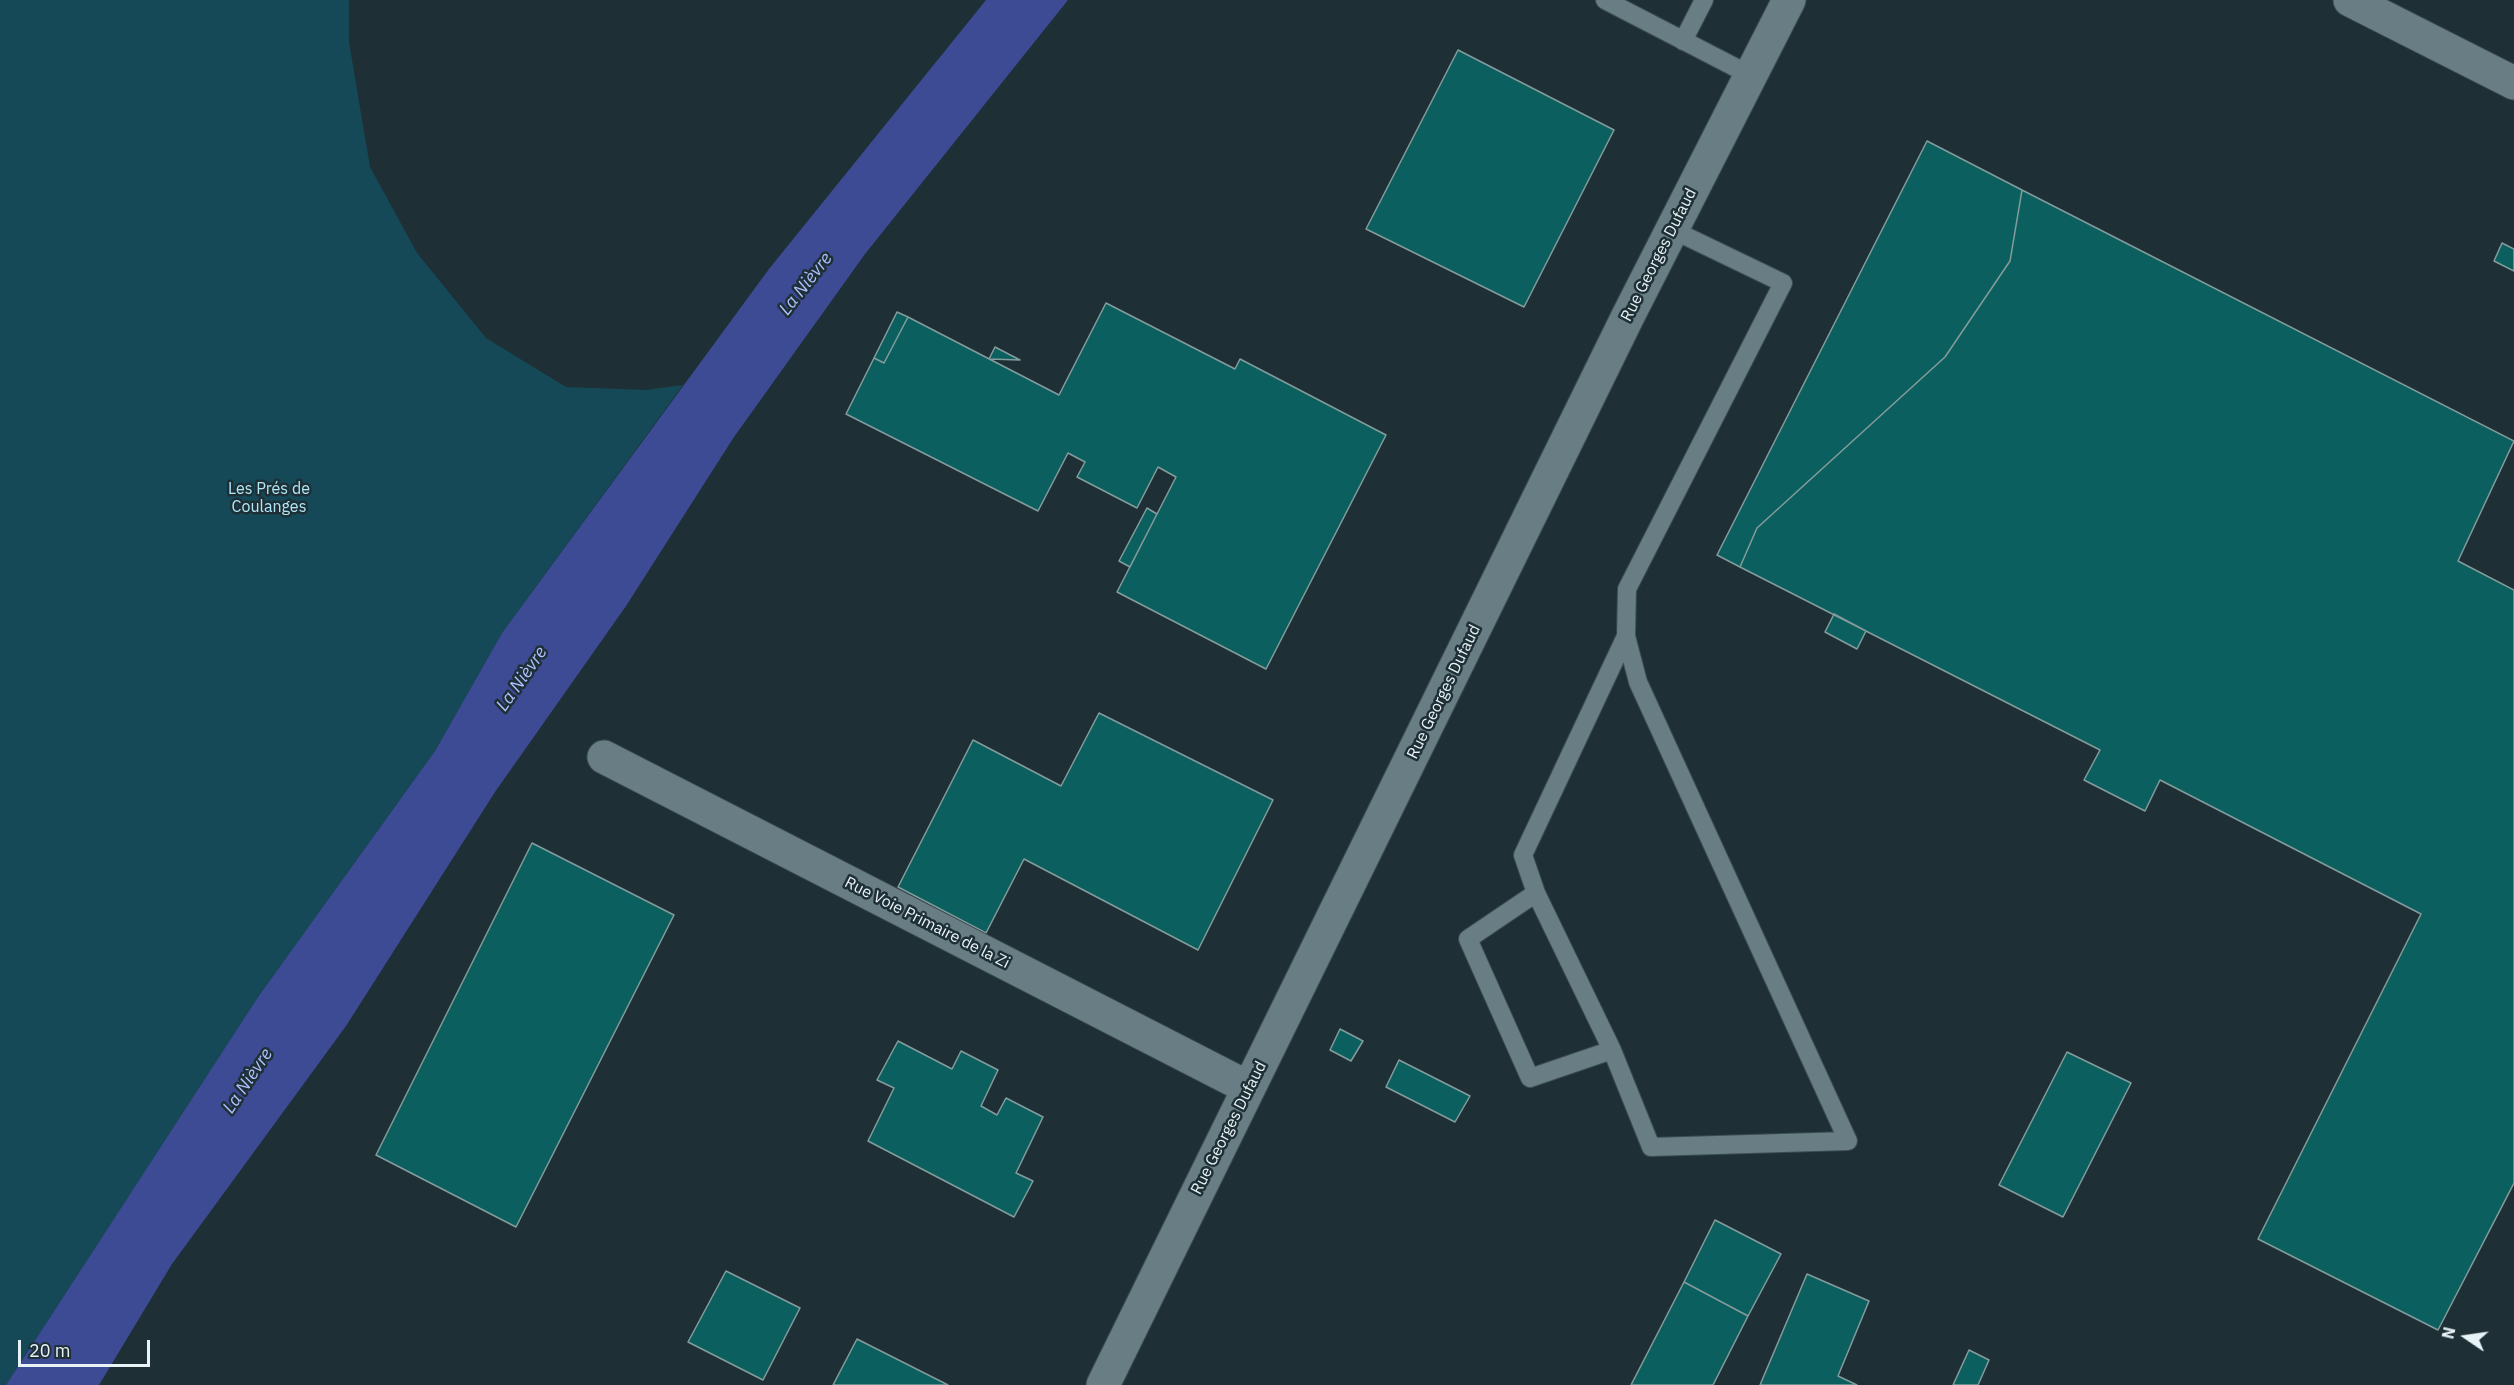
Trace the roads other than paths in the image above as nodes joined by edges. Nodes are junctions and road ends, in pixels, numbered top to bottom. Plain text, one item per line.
1 (1605, 0) edge
2 (1704, 0) edge
3 (1789, 0) edge
4 (2350, 0) edge
5 (1683, 41) junction
6 (1750, 75) junction
7 (2514, 83) edge
8 (1671, 229) junction
9 (1626, 636) junction
10 (604, 757) dead end
11 (1536, 893) junction
12 (1612, 1050) junction
13 (1249, 1088) junction
14 (1103, 1385) edge

1 - 5 lane
2 - 5 lane
3 - 6 street, Rue Georges Dufaud
4 - 7 street
5 - 6 lane
6 - 8 street, Rue Georges Dufaud
8 - 9 lane
8 - 13 street, Rue Georges Dufaud
9 - 11 lane
9 - 12 lane
10 - 13 street, Rue Voie Primaire de la Zi
11 - 12 lane
11 - 12 lane
13 - 14 street, Rue Georges Dufaud

